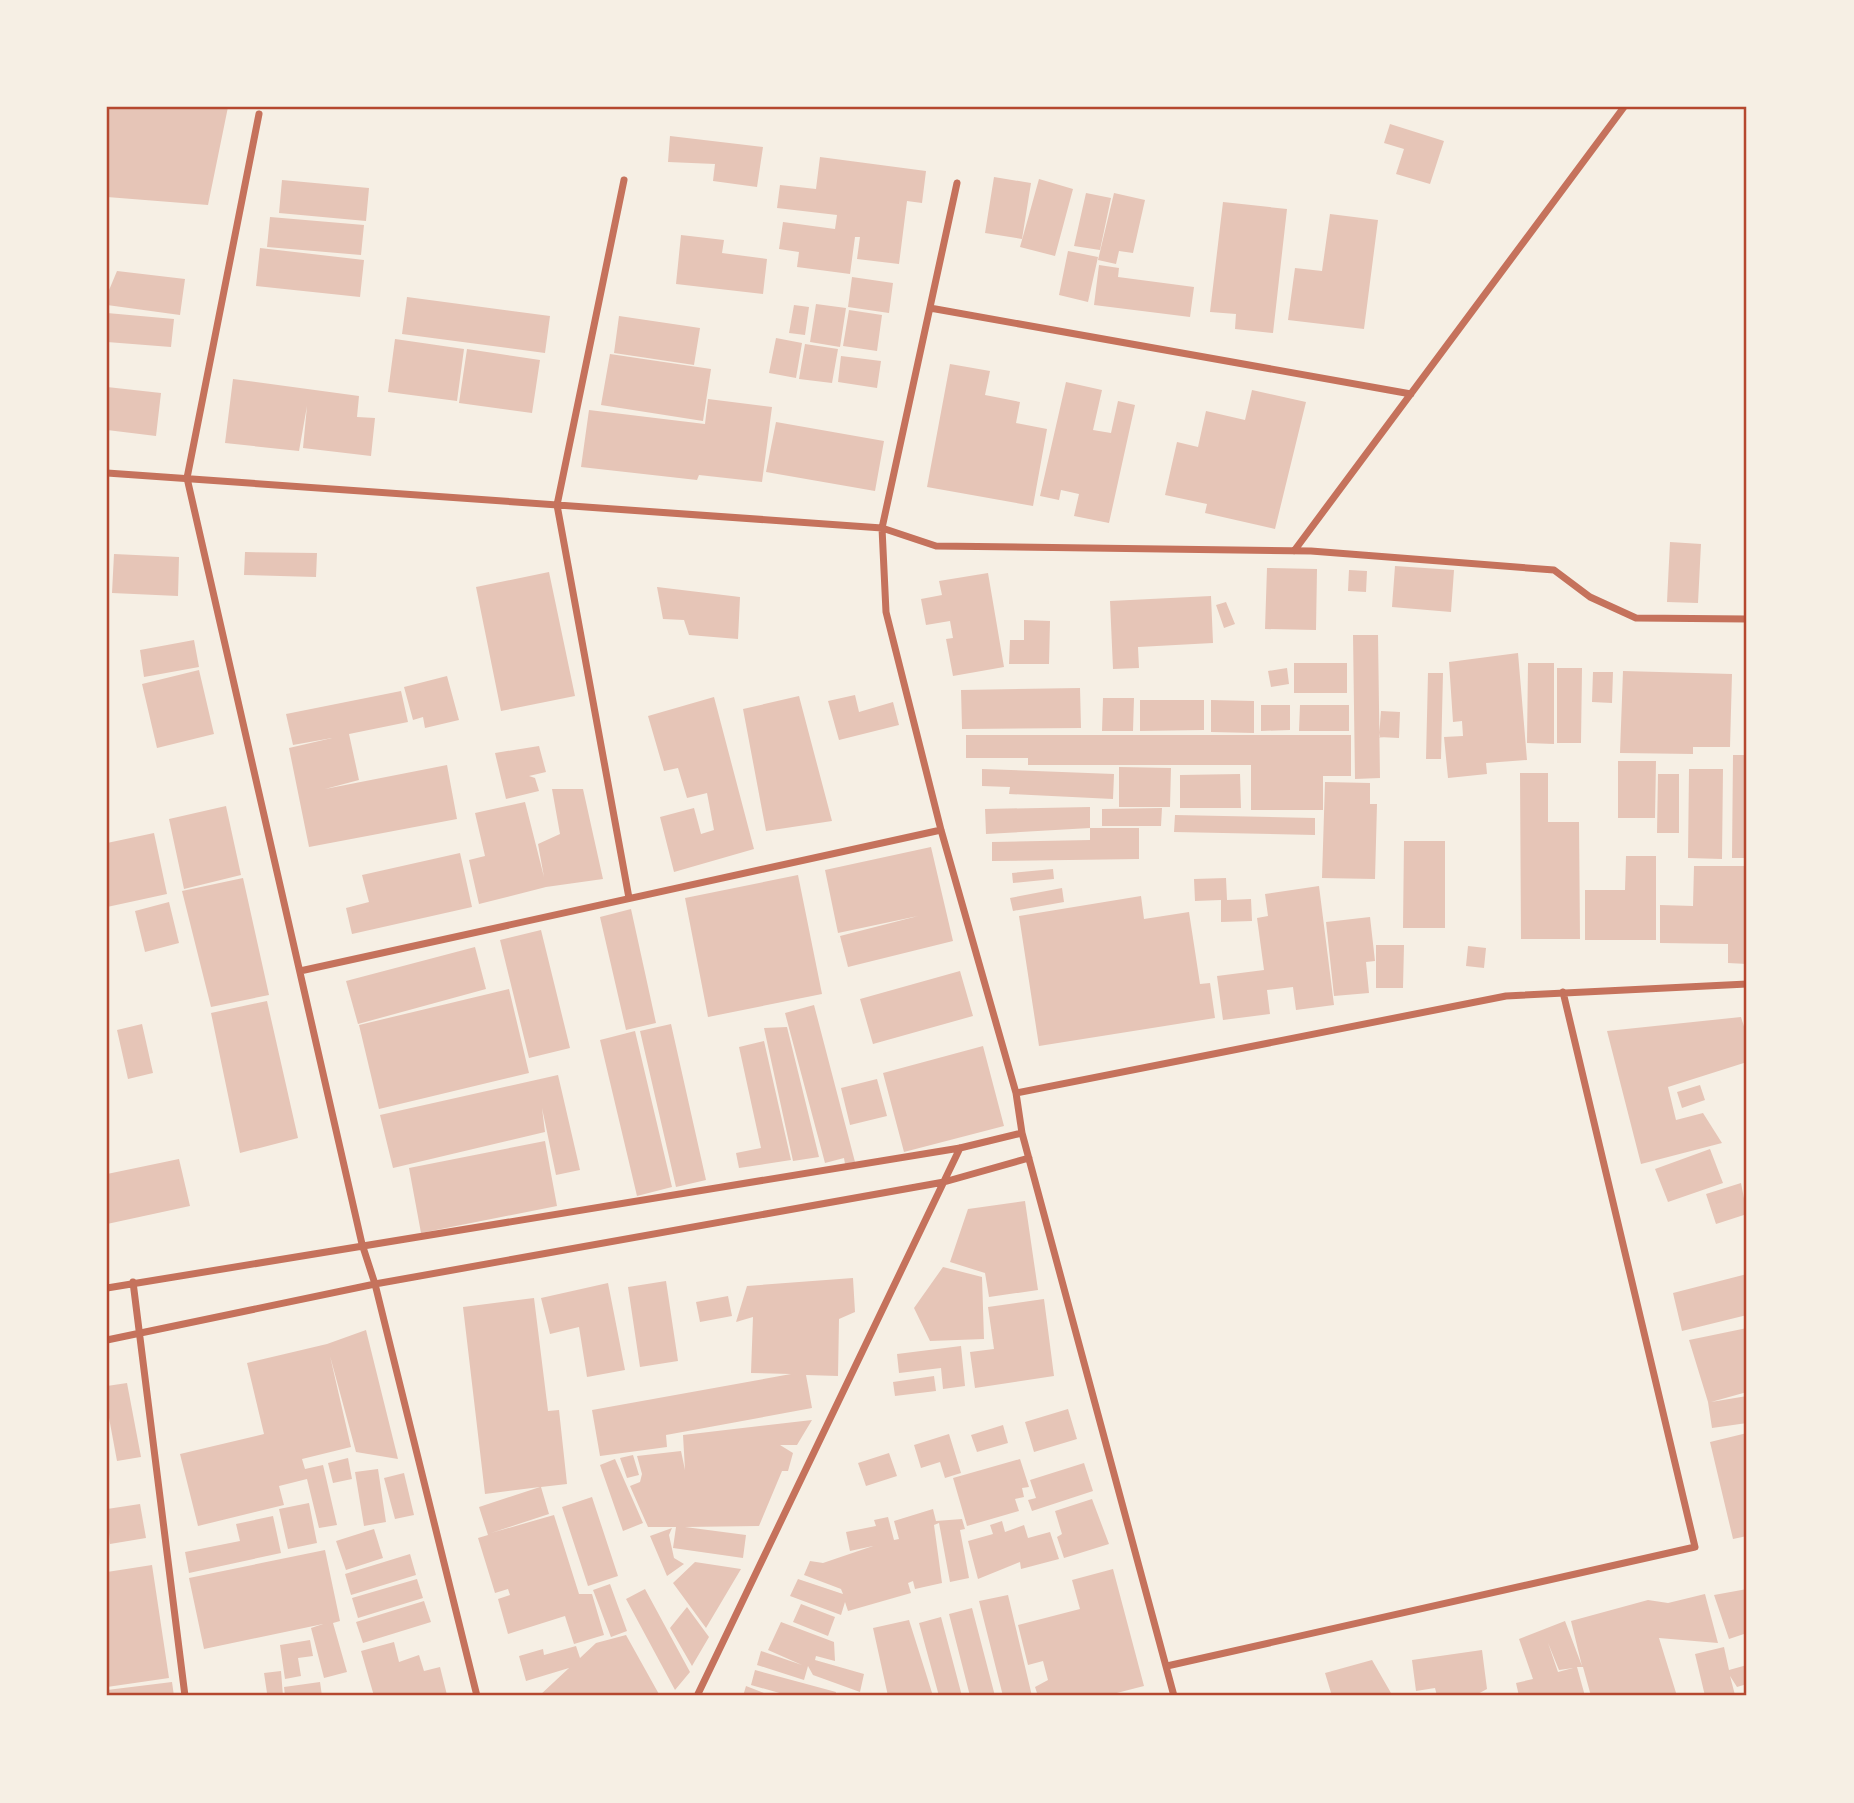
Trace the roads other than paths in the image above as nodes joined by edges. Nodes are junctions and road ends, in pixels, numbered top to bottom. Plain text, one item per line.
1 (1624, 107) edge
2 (259, 114) dead end
3 (624, 180) dead end
4 (957, 183) dead end
5 (930, 308) junction
6 (1411, 394) junction
7 (107, 472) edge
8 (187, 478) junction
9 (557, 505) junction
10 (882, 528) junction
11 (1294, 551) junction
12 (1747, 619) edge
13 (941, 830) junction
14 (628, 898) junction
15 (300, 971) junction
16 (1747, 984) edge
17 (1563, 992) junction
18 (1016, 1093) junction
19 (1022, 1133) junction
20 (960, 1148) junction
21 (1029, 1158) junction
22 (944, 1182) junction
23 (362, 1244) junction
24 (133, 1282) junction
25 (375, 1284) junction
26 (107, 1288) edge
27 (137, 1334) junction
28 (107, 1340) edge
29 (1167, 1665) junction
30 (185, 1696) edge
31 (477, 1696) edge
32 (696, 1696) edge
33 (1174, 1696) edge

1 - 6 street
2 - 8 street
3 - 9 street
4 - 5 street
5 - 6 street
5 - 10 street
6 - 11 street
7 - 8 street
8 - 9 street
8 - 15 street
9 - 10 street
9 - 14 street
10 - 11 street
10 - 13 street
11 - 12 street
13 - 14 street
13 - 18 street
14 - 15 street
15 - 23 street
16 - 17 street
17 - 18 street
17 - 29 street
18 - 19 street
19 - 20 street
19 - 21 street
20 - 22 street
20 - 23 street
21 - 22 street
21 - 29 street
22 - 25 street
22 - 32 street
23 - 24 street
23 - 25 street
24 - 26 street
24 - 27 street
25 - 27 street
25 - 31 street
27 - 28 street
27 - 30 street
29 - 33 street

